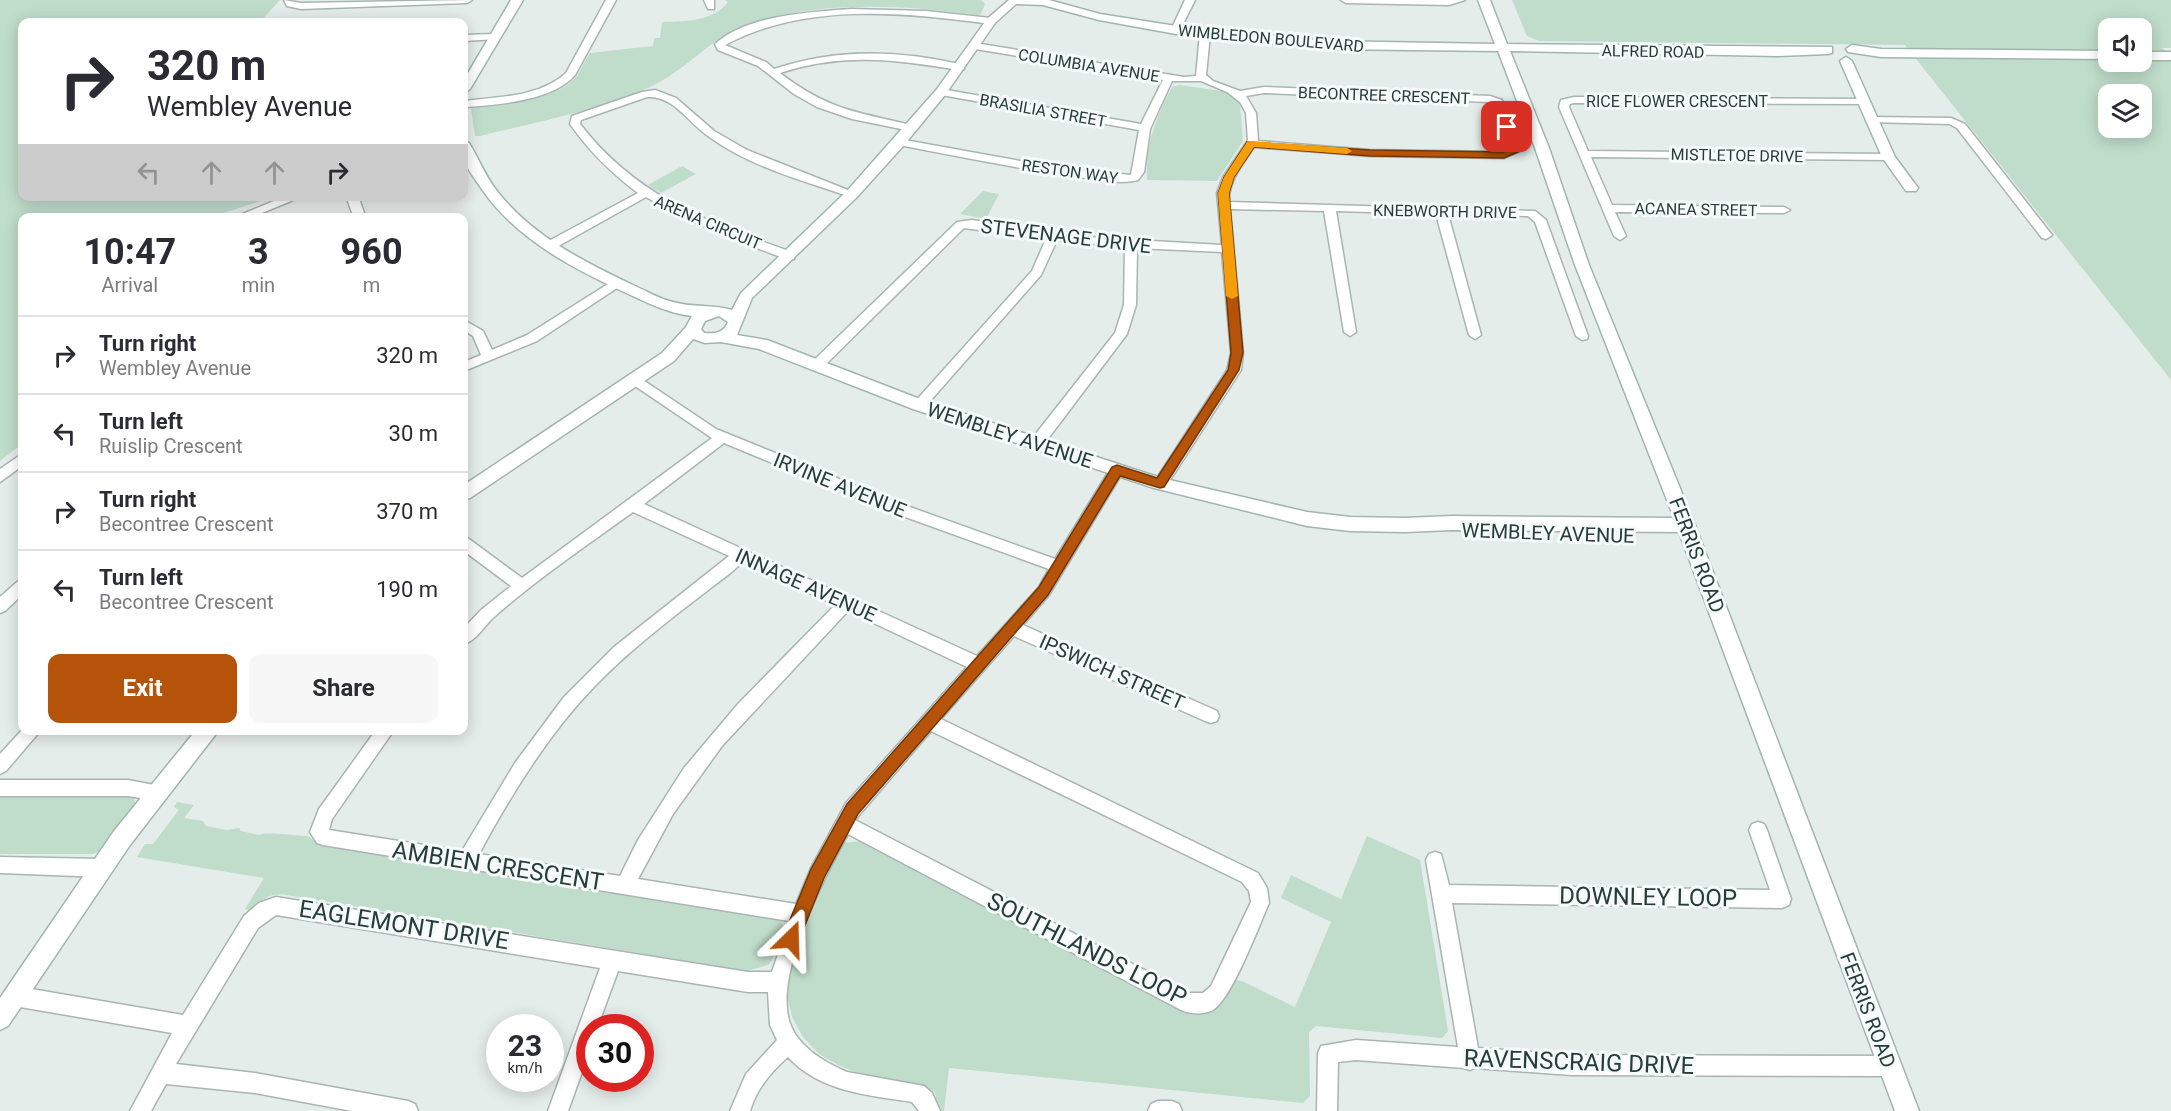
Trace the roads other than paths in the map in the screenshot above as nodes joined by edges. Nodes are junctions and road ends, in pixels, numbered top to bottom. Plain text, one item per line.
1 (289, 0) edge
2 (467, 0) edge
3 (517, 0) edge
4 (610, 0) edge
5 (1190, 0) edge
6 (1346, 0) edge
7 (1460, 0) edge
8 (1484, 0) edge
9 (1009, 1) edge
10 (1041, 1) edge
11 (994, 18) junction
12 (1176, 30) junction
13 (1205, 34) junction
14 (494, 37) junction
15 (468, 38) edge
16 (975, 46) junction
17 (1503, 49) junction
18 (2098, 55) edge
19 (1852, 56) junction
20 (2152, 56) edge
21 (2171, 56) edge
22 (960, 67) junction
23 (774, 72) junction
24 (468, 77) edge
25 (1169, 78) junction
26 (1202, 78) junction
27 (941, 92) junction
28 (1240, 94) junction
29 (1863, 102) junction
30 (468, 103) edge
31 (1871, 120) junction
32 (911, 128) junction
33 (1144, 128) junction
34 (899, 142) junction
35 (1251, 144) junction
36 (1585, 154) junction
37 (468, 156) edge
38 (1890, 157) junction
39 (1911, 188) dead end
40 (644, 194) junction
41 (852, 195) junction
42 (284, 201) edge
43 (1224, 205) junction
44 (1329, 207) junction
45 (1609, 208) junction
46 (1784, 210) dead end
47 (1441, 212) junction
48 (252, 213) edge
49 (2046, 235) dead end
50 (1620, 236) dead end
51 (1052, 238) junction
52 (549, 246) junction
53 (1131, 246) junction
54 (1228, 249) junction
55 (790, 256) junction
56 (616, 283) junction
57 (746, 296) junction
58 (672, 308) junction
59 (711, 312) junction
60 (735, 320) junction
61 (468, 327) edge
62 (693, 329) junction
63 (1350, 332) dead end
64 (1475, 335) dead end
65 (1582, 336) dead end
66 (715, 338) junction
67 (762, 344) junction
68 (489, 357) junction
69 (668, 357) junction
70 (468, 365) edge
71 (817, 365) junction
72 (634, 379) junction
73 (919, 405) junction
74 (723, 436) junction
75 (1035, 444) junction
76 (18, 462) edge
77 (1117, 470) junction
78 (0, 477) edge
79 (1160, 484) junction
80 (468, 490) edge
81 (632, 505) junction
82 (1688, 531) junction
83 (468, 546) edge
84 (739, 555) junction
85 (1058, 566) junction
86 (522, 585) junction
87 (18, 590) edge
88 (845, 603) junction
89 (0, 607) edge
90 (1013, 628) junction
91 (468, 634) edge
92 (980, 664) junction
93 (1211, 716) dead end
94 (928, 721) junction
95 (28, 735) edge
96 (206, 735) edge
97 (382, 735) edge
98 (0, 766) edge
99 (0, 788) edge
100 (159, 793) junction
101 (844, 823) junction
102 (1758, 830) dead end
103 (1435, 860) dead end
104 (466, 861) junction
105 (0, 865) edge
106 (102, 868) junction
107 (625, 886) junction
108 (1441, 894) junction
109 (801, 914) junction
110 (613, 960) junction
111 (779, 982) junction
112 (14, 996) junction
113 (0, 1018) edge
114 (188, 1026) junction
115 (789, 1042) junction
116 (1470, 1060) junction
117 (1889, 1066) junction
118 (161, 1073) junction
119 (354, 1106) edge
120 (140, 1111) edge
121 (408, 1111) edge
122 (558, 1111) edge
123 (740, 1111) edge
124 (930, 1111) edge
125 (1158, 1111) edge
126 (1172, 1111) edge
127 (1327, 1111) edge
128 (1907, 1111) edge

1 - 2 street
3 - 14 street
4 - 30 street
5 - 12 street
6 - 7 street
8 - 17 street, FERRIS ROAD
9 - 10 street, WIMBLEDON BOULEVARD
9 - 11 street
10 - 12 street, WIMBLEDON BOULEVARD
11 - 16 street
11 - 23 street
12 - 13 street, WIMBLEDON BOULEVARD
13 - 17 street, WIMBLEDON BOULEVARD
13 - 26 street
14 - 15 street
14 - 24 street
16 - 22 street
16 - 25 street, COLUMBIA AVENUE
17 - 19 street, ALFRED ROAD
17 - 82 street, FERRIS ROAD
18 - 19 street
19 - 29 street
20 - 21 street
22 - 23 street
22 - 27 street
23 - 32 street
25 - 26 street, COLUMBIA AVENUE
25 - 33 street, RESTON WAY
26 - 28 street
27 - 32 street
27 - 33 street, BRASILIA STREET
28 - 35 street
28 - 35 street, BECONTREE CRESCENT
29 - 31 street
29 - 36 street, RICE FLOWER CRESCENT
31 - 38 street
31 - 49 street
32 - 34 street
33 - 34 street, RESTON WAY
34 - 41 street
35 - 43 street
36 - 38 street, MISTLETOE DRIVE
36 - 45 street, RICE FLOWER CRESCENT
37 - 52 street
38 - 39 street
40 - 41 street, ARENA CIRCUIT
40 - 52 street
40 - 55 street, ARENA CIRCUIT
41 - 55 street
42 - 48 street
43 - 44 street, KNEBWORTH DRIVE
43 - 54 street
44 - 47 street, KNEBWORTH DRIVE
44 - 63 street
45 - 46 street, ACANEA STREET
45 - 50 street, RICE FLOWER CRESCENT
47 - 64 street
47 - 65 street, KNEBWORTH DRIVE
51 - 53 street, STEVENAGE DRIVE
51 - 71 street, STEVENAGE DRIVE
51 - 73 street
52 - 56 street
53 - 54 street, STEVENAGE DRIVE
53 - 75 street
54 - 79 street
55 - 57 street
56 - 58 street
56 - 68 street
57 - 59 street
57 - 60 street
58 - 59 street
58 - 62 street
59 - 60 street
59 - 62 street
60 - 66 street
60 - 67 street, WEMBLEY AVENUE
61 - 68 street
62 - 66 street
62 - 69 street
66 - 67 street, WEMBLEY AVENUE
66 - 69 street
67 - 71 street, WEMBLEY AVENUE
68 - 70 street
69 - 72 street
71 - 73 street, WEMBLEY AVENUE
72 - 74 street, IRVINE AVENUE
72 - 80 street
73 - 75 street, WEMBLEY AVENUE
74 - 81 street
74 - 85 street, IRVINE AVENUE
75 - 77 street, WEMBLEY AVENUE
76 - 78 street
77 - 79 street, WEMBLEY AVENUE
77 - 85 street
79 - 82 street, WEMBLEY AVENUE
81 - 84 street, INNAGE AVENUE
81 - 86 street
82 - 117 street, FERRIS ROAD
83 - 86 street
84 - 88 street, INNAGE AVENUE
84 - 104 street
85 - 90 street
86 - 91 street
87 - 89 street
88 - 92 street, INNAGE AVENUE
88 - 107 street
90 - 92 street
90 - 93 street, IPSWICH STREET
92 - 94 street
94 - 101 street
94 - 101 street, SOUTHLANDS LOOP
95 - 98 street
96 - 100 street
97 - 104 street, AMBIEN CRESCENT
99 - 100 street
100 - 106 street
101 - 109 street
102 - 108 street, DOWNLEY LOOP
103 - 108 street
104 - 107 street, AMBIEN CRESCENT
105 - 106 street
106 - 112 street
107 - 109 street, AMBIEN CRESCENT
108 - 116 street
109 - 111 street
110 - 111 street, EAGLEMONT DRIVE
110 - 114 street, EAGLEMONT DRIVE
110 - 122 street
111 - 115 street
112 - 113 street
112 - 114 street
114 - 118 street, EAGLEMONT DRIVE
115 - 123 street
115 - 124 street
116 - 117 street, RAVENSCRAIG DRIVE
116 - 127 street, RAVENSCRAIG DRIVE
117 - 128 street, FERRIS ROAD
118 - 119 street
118 - 120 street, EAGLEMONT DRIVE
119 - 121 street
125 - 126 street

